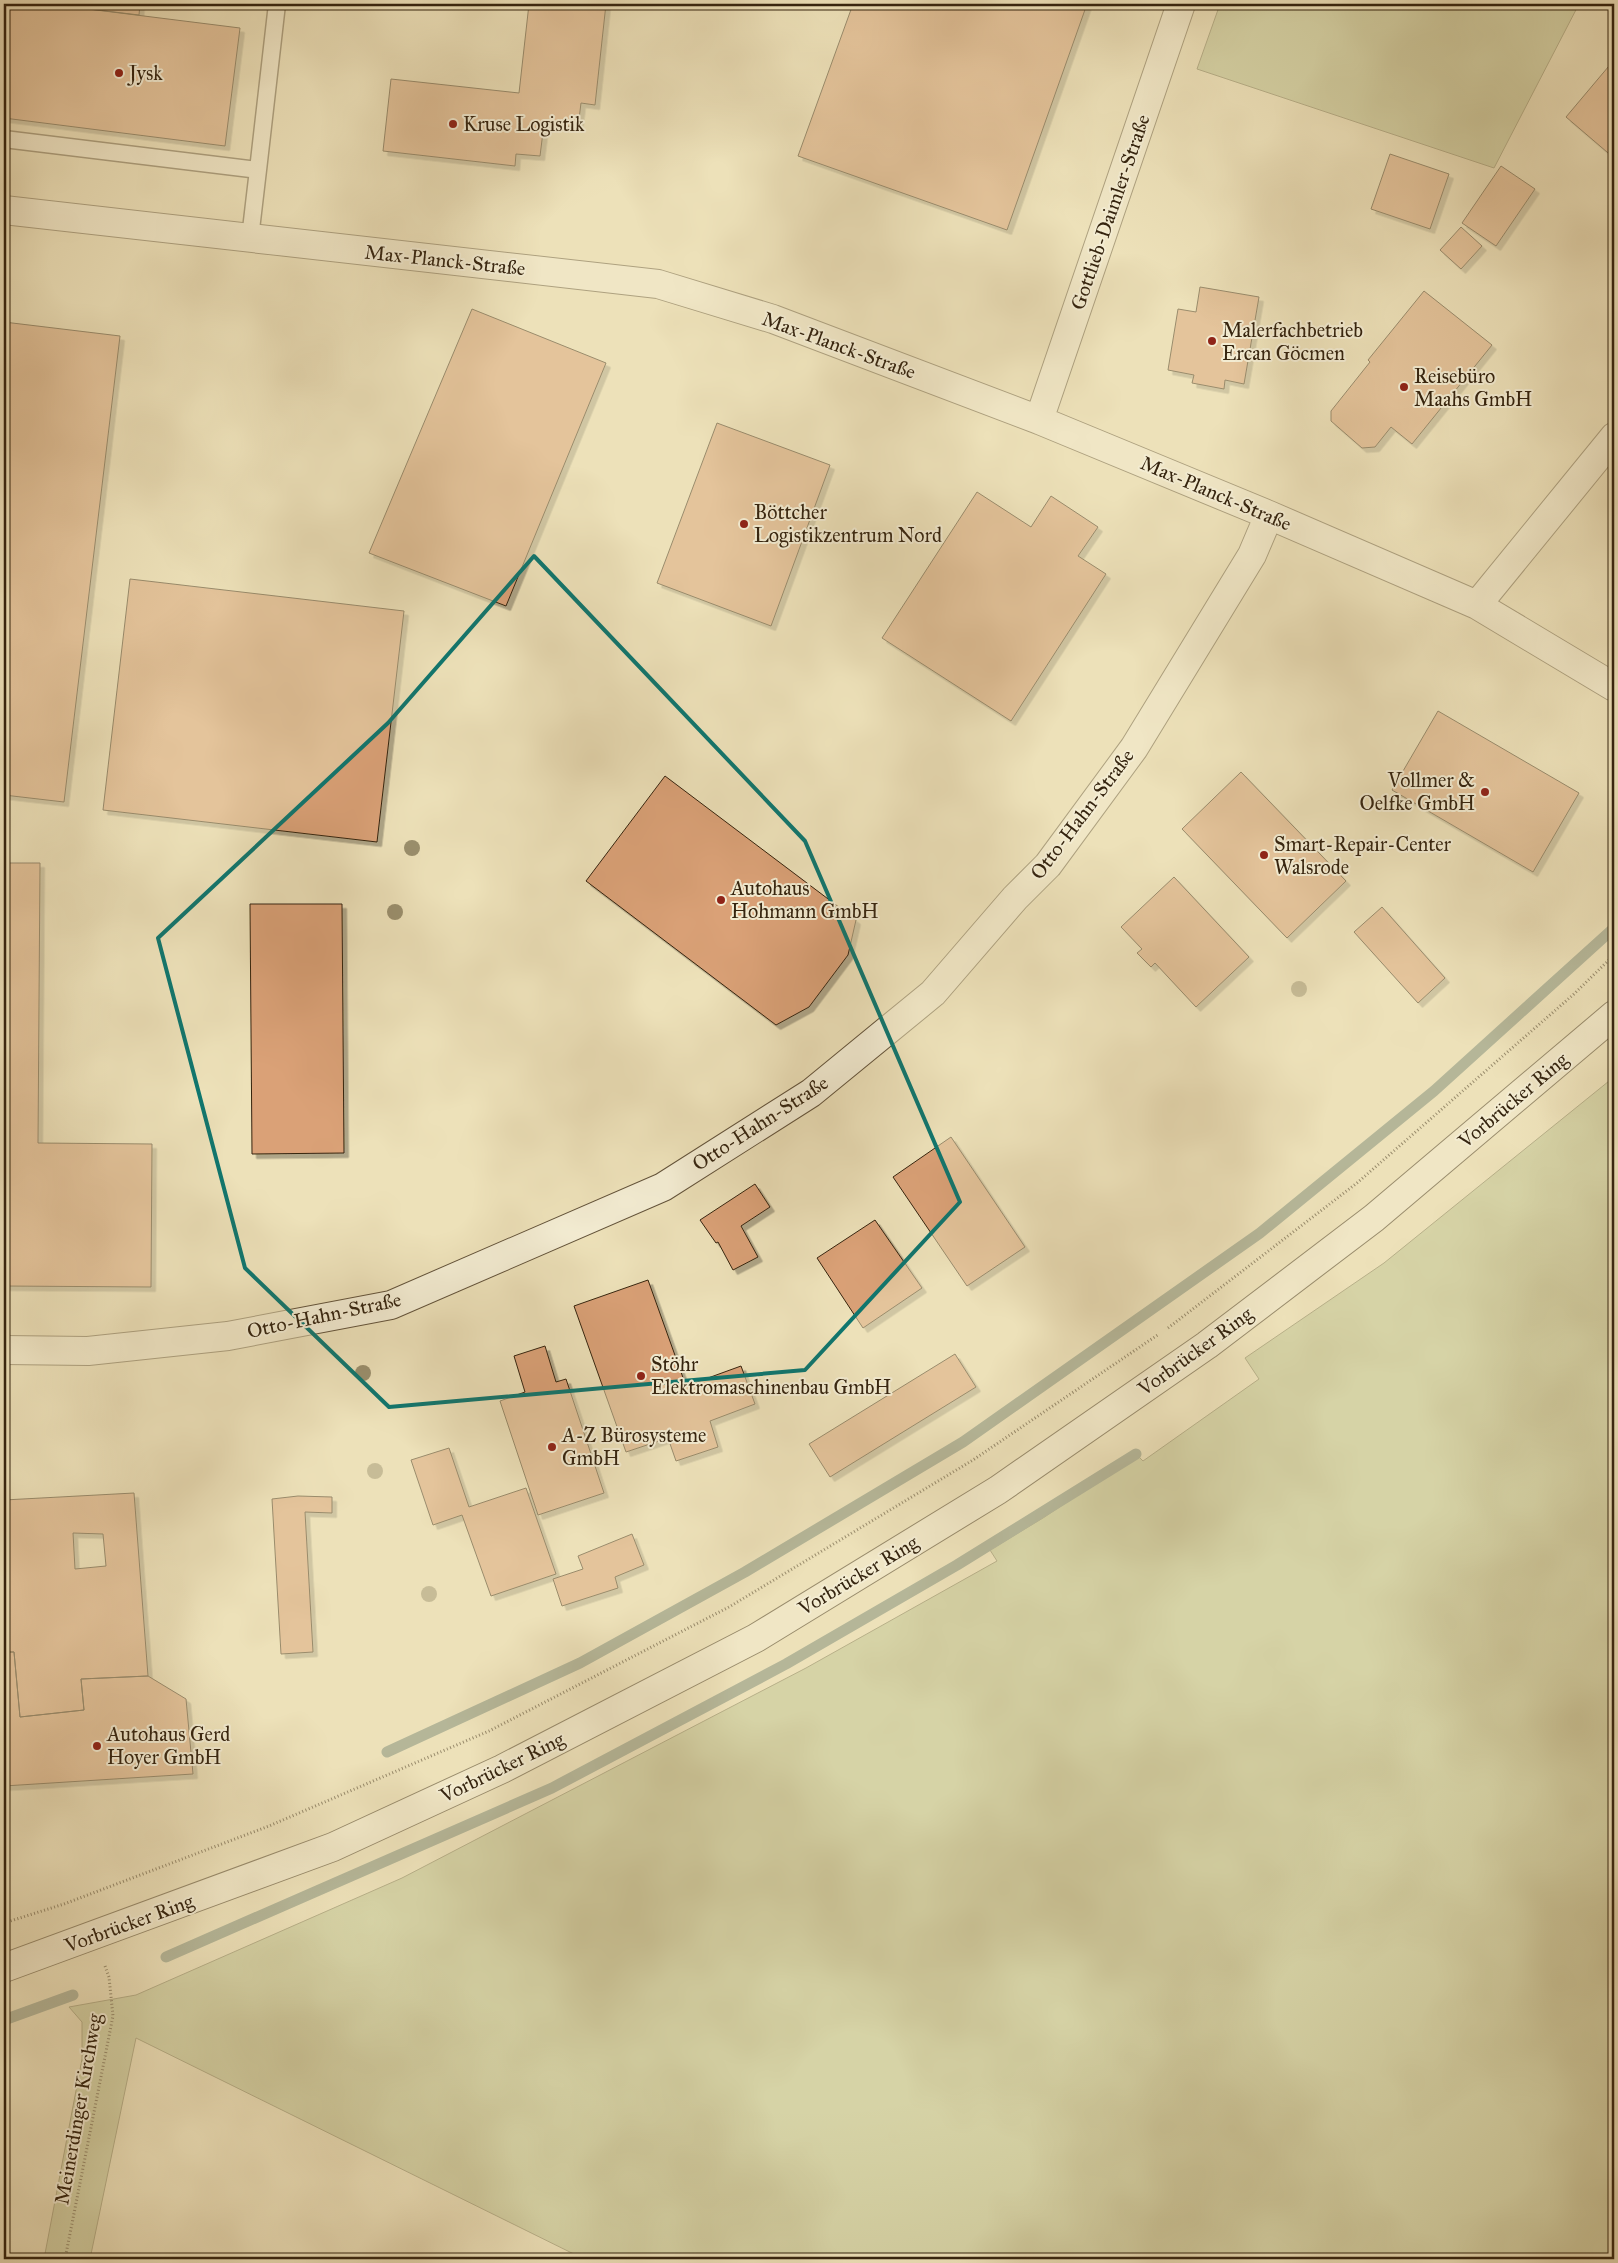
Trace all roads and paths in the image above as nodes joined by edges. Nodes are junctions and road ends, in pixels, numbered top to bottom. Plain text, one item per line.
1 (277, 4) edge
2 (1181, 4) edge
3 (4, 139) edge
4 (258, 170) junction
5 (4, 210) edge
6 (250, 238) junction
7 (1039, 420) junction
8 (1614, 437) edge
9 (1269, 515) junction
10 (1477, 605) junction
11 (1614, 687) edge
12 (1614, 955) edge
13 (1614, 1015) edge
14 (4, 1350) edge
15 (4, 1923) edge
16 (93, 1936) junction
17 (4, 1968) edge
18 (65, 2259) edge

1 - 4 lane
2 - 7 street, Gottlieb-Daimler-Straße
3 - 4 lane
4 - 6 lane
5 - 6 street, Max-Planck-Straße
6 - 7 street, Max-Planck-Straße
7 - 9 street, Max-Planck-Straße
8 - 10 street
9 - 10 street, Max-Planck-Straße
9 - 14 street, Otto-Hahn-Straße
10 - 11 street, Max-Planck-Straße
12 - 15 path
13 - 16 street, Vorbrücker Ring
16 - 17 street, Vorbrücker Ring
16 - 18 path, Meinerdinger Kirchweg

